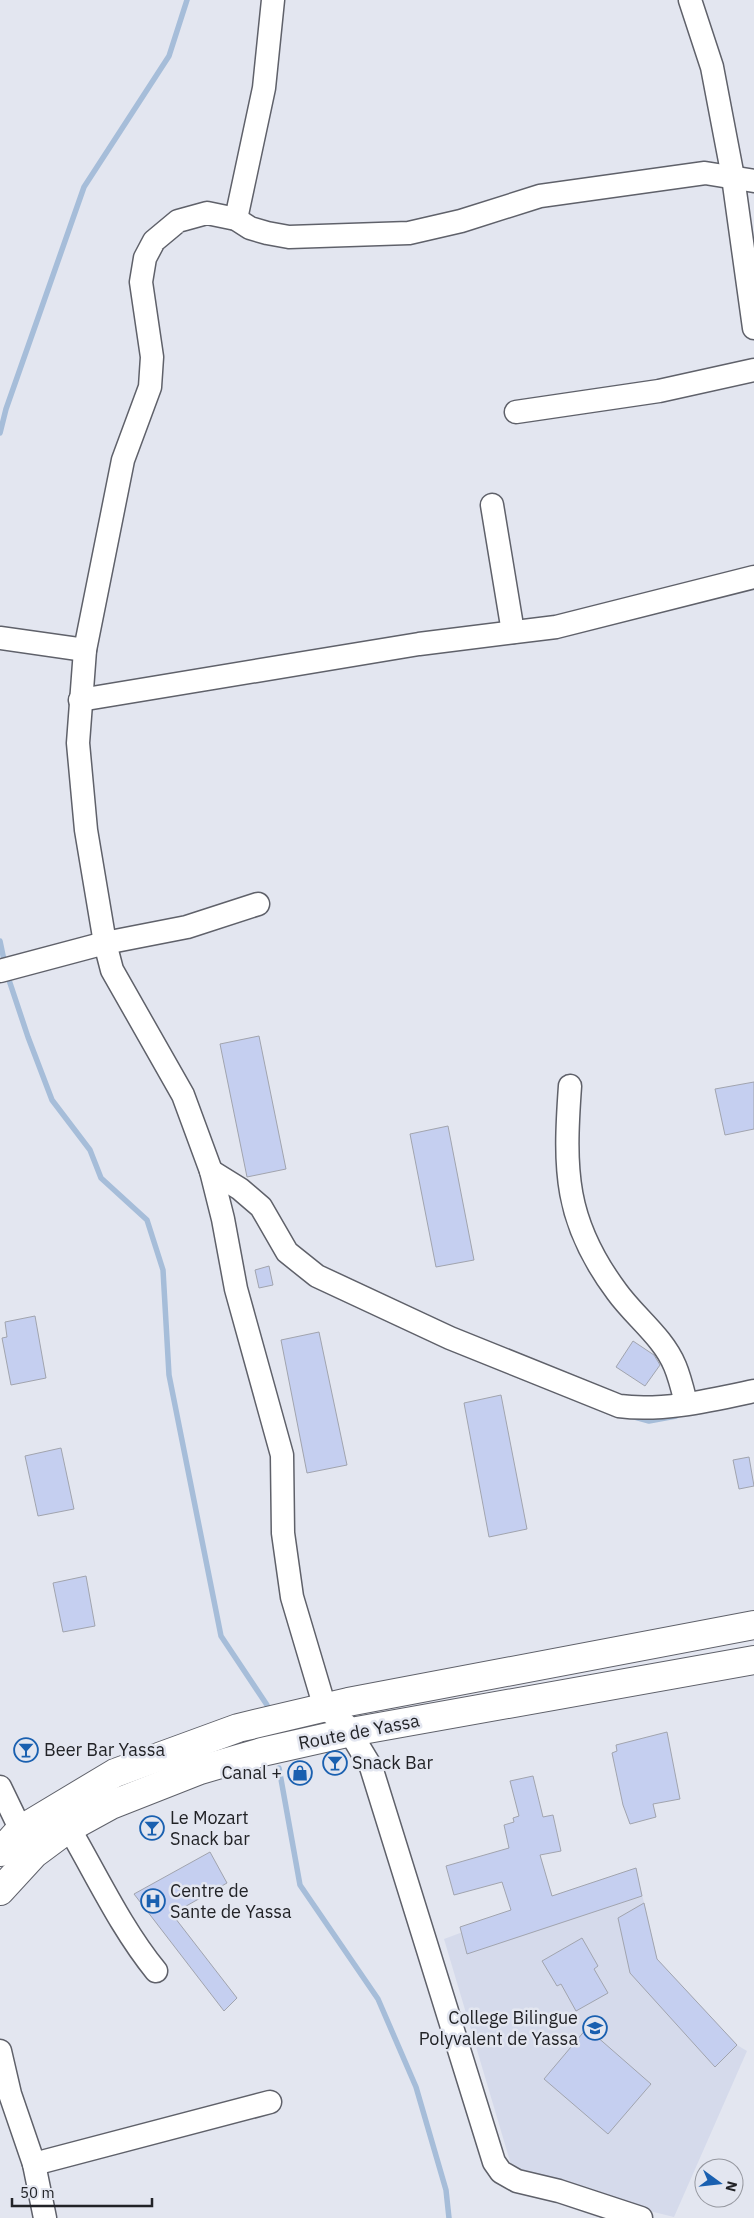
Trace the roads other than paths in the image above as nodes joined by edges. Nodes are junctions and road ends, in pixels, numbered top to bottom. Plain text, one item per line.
1 (273, 0) edge
2 (690, 0) edge
3 (744, 179) edge
4 (236, 219) junction
5 (754, 328) edge
6 (754, 370) edge
7 (516, 412) dead end
8 (492, 505) dead end
9 (754, 577) edge
10 (513, 632) junction
11 (0, 638) edge
12 (84, 650) junction
13 (80, 700) junction
14 (258, 904) dead end
15 (105, 943) junction
16 (0, 971) edge
17 (570, 1086) dead end
18 (211, 1171) junction
19 (754, 1391) edge
20 (686, 1403) junction
21 (754, 1625) edge
22 (754, 1660) edge
23 (325, 1708) junction
24 (350, 1732) junction
25 (0, 1787) edge
26 (69, 1828) junction
27 (20, 1830) junction
28 (0, 1852) edge
29 (34, 1854) junction
30 (0, 1891) edge
31 (156, 1971) dead end
32 (0, 2051) edge
33 (270, 2102) dead end
34 (34, 2164) junction
35 (45, 2218) edge
36 (641, 2218) edge

1 - 4 street
2 - 3 street
3 - 4 street
3 - 5 street
4 - 12 street
6 - 7 street
8 - 10 street
9 - 10 street
10 - 13 street
11 - 12 street
12 - 13 street
13 - 15 street
14 - 15 street
15 - 16 street
15 - 18 street
17 - 20 street
18 - 20 street
18 - 23 street
19 - 20 street
21 - 23 main road, Route de Yassa
22 - 24 main road, Route de Yassa
23 - 24 street
23 - 27 main road, Route de Yassa
24 - 26 main road, Route de Yassa
24 - 36 street
25 - 27 street
26 - 29 main road, Route de Yassa
26 - 31 street
27 - 28 main road, Route de Yassa
27 - 29 street
29 - 30 main road, Route de Yassa
32 - 34 street
33 - 34 street
34 - 35 street

